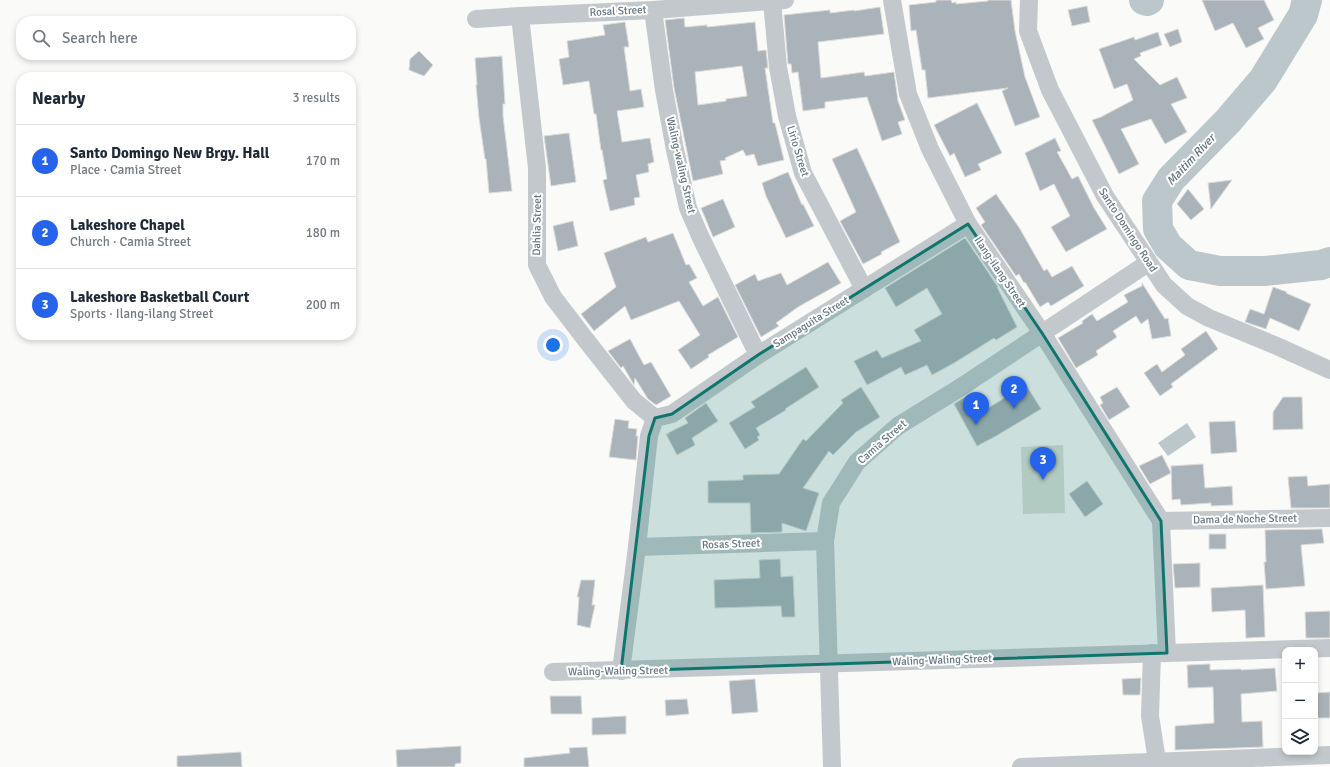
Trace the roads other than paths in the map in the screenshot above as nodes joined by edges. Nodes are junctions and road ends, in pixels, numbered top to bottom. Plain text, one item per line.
1 (892, 0) edge
2 (1029, 0) edge
3 (778, 1) edge
4 (653, 10) junction
5 (520, 16) junction
6 (476, 19) dead end
7 (968, 224) junction
8 (1148, 263) junction
9 (864, 289) junction
10 (1042, 333) junction
11 (758, 355) junction
12 (1330, 370) edge
13 (654, 418) junction
14 (1330, 518) edge
15 (1161, 521) junction
16 (825, 541) junction
17 (637, 547) junction
18 (1330, 648) edge
19 (1160, 653) junction
20 (829, 664) junction
21 (621, 671) junction
22 (553, 672) dead end
23 (1330, 755) edge
24 (1158, 765) edge
25 (832, 767) edge
26 (1021, 767) edge

1 - 7 street, Ilang-ilang Street
2 - 8 street, Santo Domingo Road
3 - 4 street, Rosal Street
3 - 9 street, Lirio Street
4 - 5 street, Rosal Street
4 - 11 street, Waling-waling Street
5 - 6 street, Rosal Street
5 - 13 street, Dahlia Street
7 - 9 street, Sampaguita Street
7 - 10 street, Ilang-ilang Street
8 - 10 street, Camia Street
8 - 12 street, Santo Domingo Road
9 - 11 street, Sampaguita Street
10 - 15 street, Ilang-ilang Street
10 - 16 street, Camia Street
11 - 13 street, Sampaguita Street
13 - 17 street
14 - 15 street, Dama de Noche Street
15 - 19 street
16 - 17 street, Rosas Street
16 - 20 street, Camia Street
17 - 21 street
18 - 19 street, Waling-Waling Street
19 - 20 street, Waling-Waling Street
19 - 24 street
20 - 21 street, Waling-Waling Street
20 - 25 street, Camia Street
21 - 22 street, Waling-Waling Street
23 - 24 street
24 - 26 street

